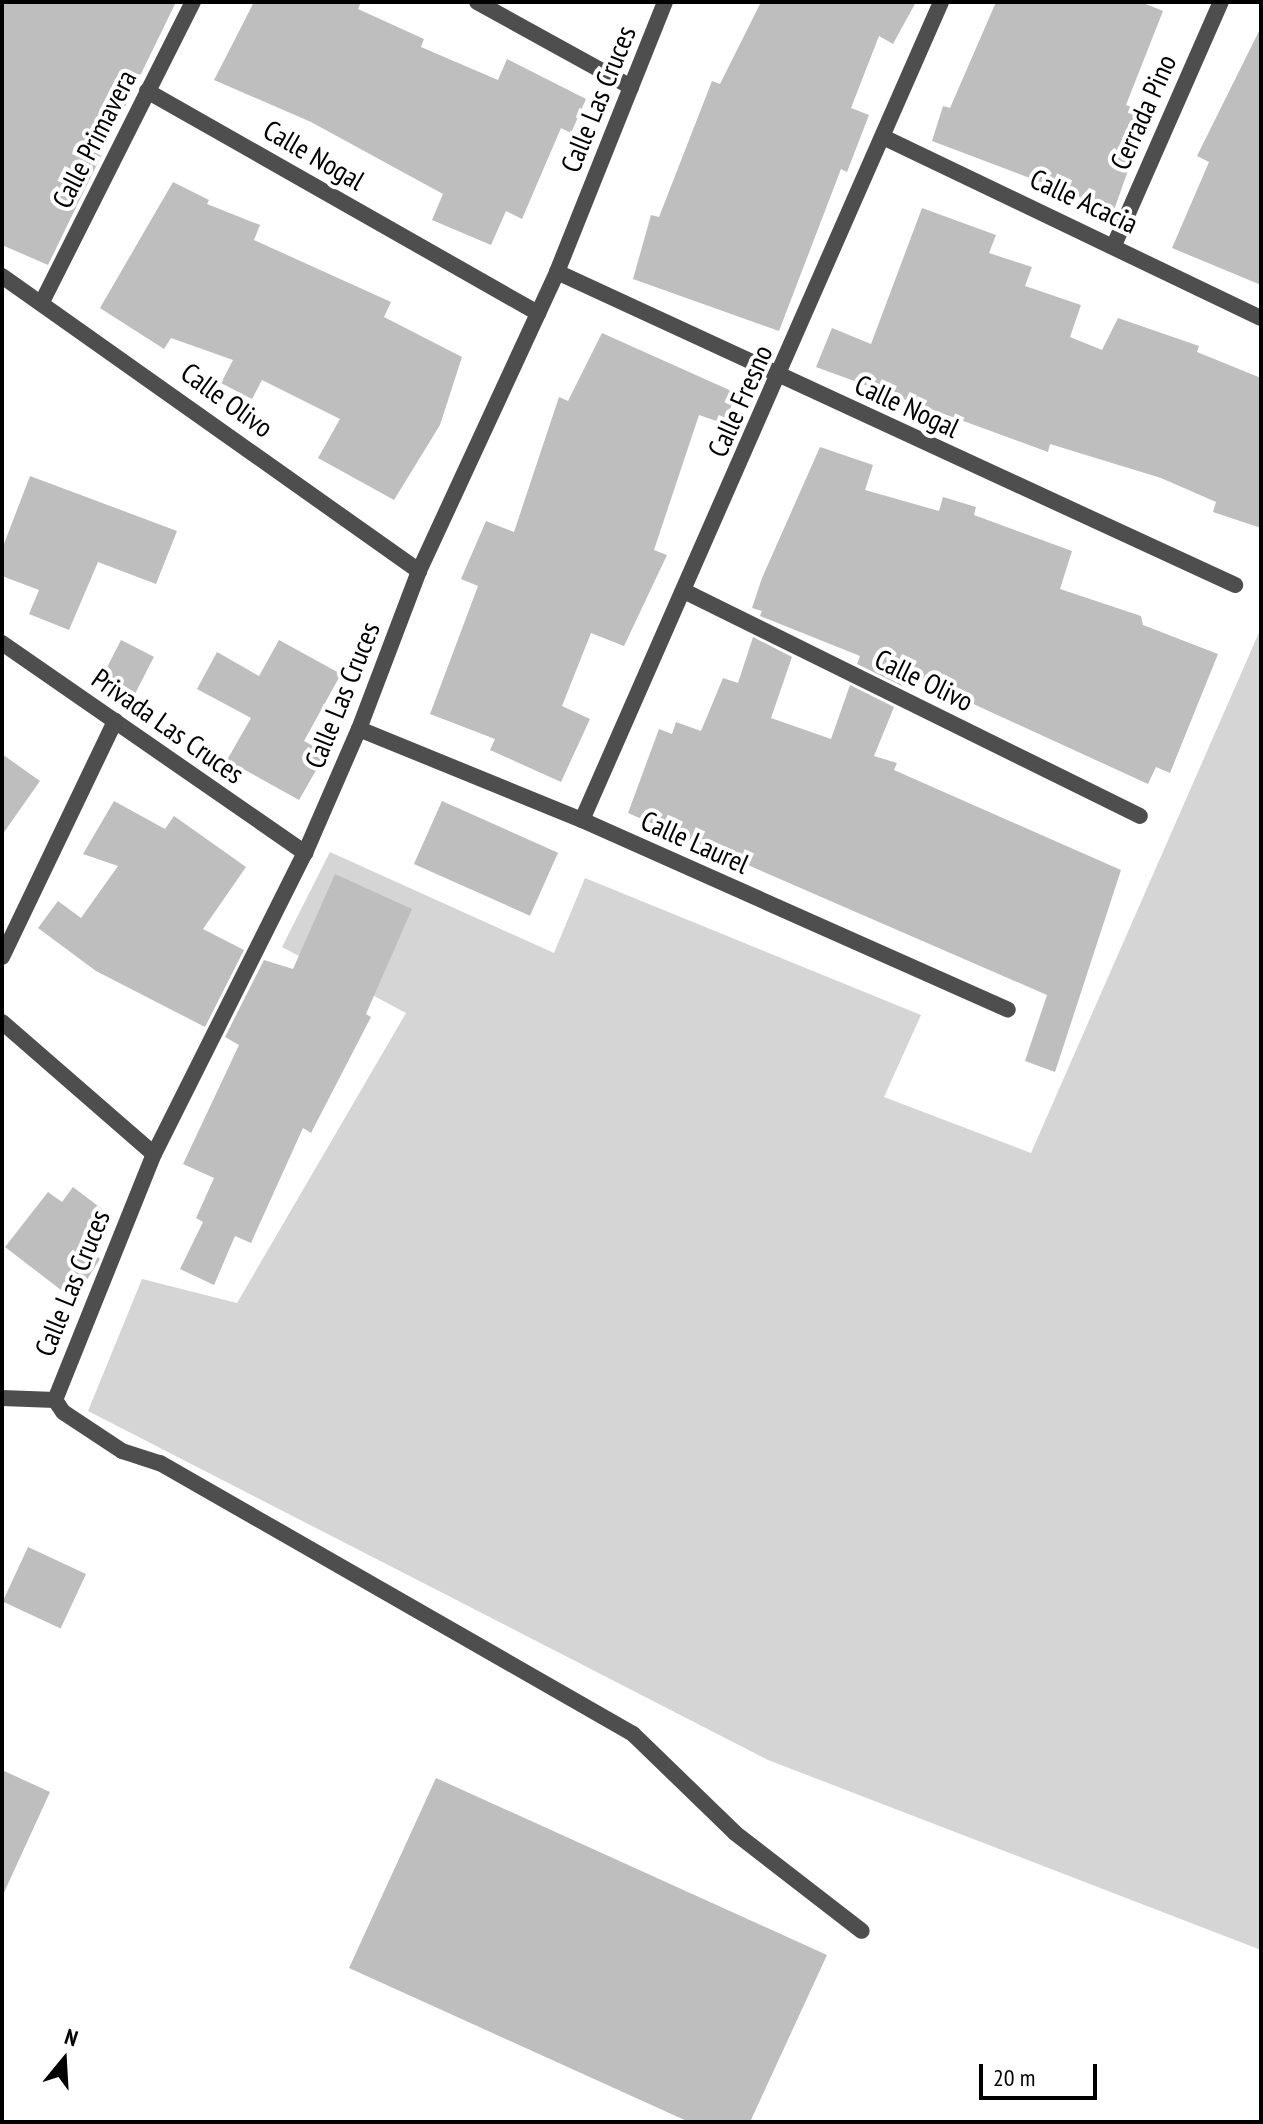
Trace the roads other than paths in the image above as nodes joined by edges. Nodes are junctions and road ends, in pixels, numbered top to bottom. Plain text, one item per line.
1 (193, 2) edge
2 (477, 2) edge
3 (665, 2) edge
4 (941, 2) edge
5 (1221, 2) edge
6 (631, 87) junction
7 (147, 91) junction
8 (883, 137) junction
9 (1115, 243) junction
10 (557, 272) junction
11 (2, 276) edge
12 (43, 300) junction
13 (538, 313) junction
14 (1261, 318) edge
15 (779, 376) junction
16 (419, 571) junction
17 (1235, 585) dead end
18 (686, 592) junction
19 (2, 643) edge
20 (115, 721) junction
21 (359, 729) junction
22 (1140, 816) dead end
23 (582, 820) junction
24 (305, 853) junction
25 (2, 957) edge
26 (1008, 1010) dead end
27 (2, 1022) edge
28 (154, 1154) junction
29 (2, 1398) edge
30 (55, 1400) junction
31 (862, 1931) dead end

1 - 7 street, Calle Primavera
2 - 6 street
3 - 6 street, Calle Las Cruces
4 - 8 street, Calle Fresno
5 - 9 street, Cerrada Pino
6 - 10 street, Calle Las Cruces
7 - 12 street, Calle Primavera
7 - 13 street, Calle Nogal
8 - 9 street, Calle Acacia
8 - 15 street, Calle Fresno
9 - 14 street, Calle Acacia
10 - 13 street, Calle Las Cruces
10 - 15 street, Calle Nogal
11 - 12 street, Calle Olivo
12 - 16 street, Calle Olivo
13 - 16 street, Calle Las Cruces
15 - 17 street, Calle Nogal
15 - 18 street, Calle Fresno
16 - 21 street, Calle Las Cruces
18 - 22 street, Calle Olivo
18 - 23 street, Calle Fresno
19 - 20 street, Privada Las Cruces
20 - 24 street, Privada Las Cruces
20 - 25 street
21 - 23 street, Calle Laurel
21 - 24 street, Calle Las Cruces
23 - 26 street, Calle Laurel
24 - 28 street, Calle Las Cruces
27 - 28 street
28 - 30 street, Calle Las Cruces
29 - 30 street
30 - 31 street

